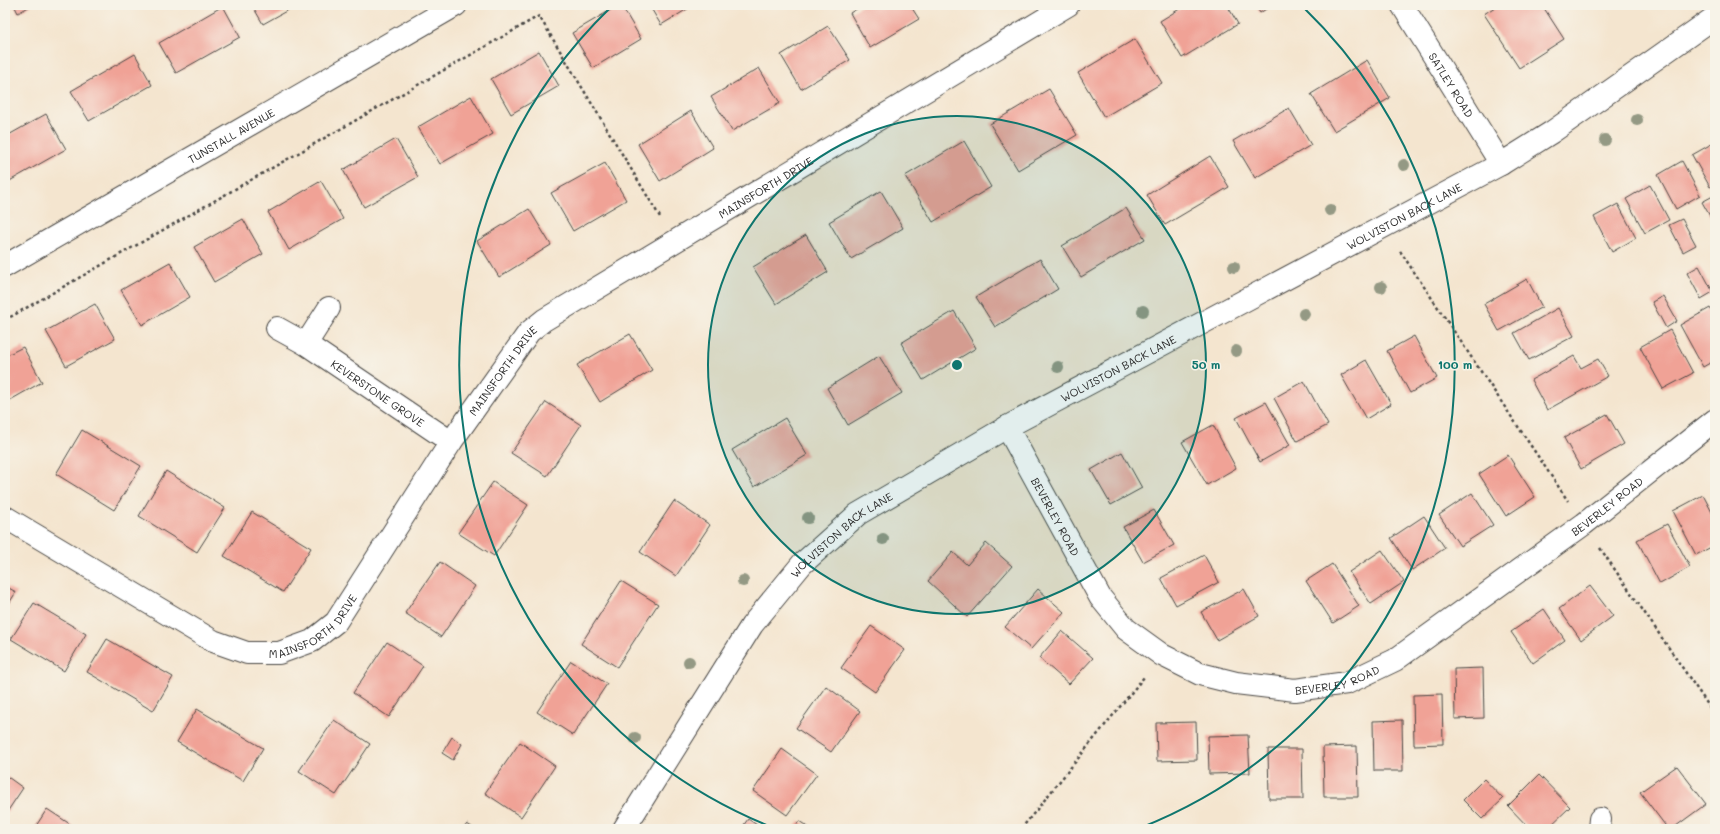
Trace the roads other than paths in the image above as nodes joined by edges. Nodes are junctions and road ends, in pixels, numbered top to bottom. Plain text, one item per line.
1 (456, 5) edge
2 (1068, 5) edge
3 (1402, 5) edge
4 (1715, 17) edge
5 (1501, 164) junction
6 (5, 266) edge
7 (329, 308) dead end
8 (277, 328) dead end
9 (306, 344) junction
10 (1715, 420) edge
11 (1007, 427) junction
12 (451, 442) junction
13 (5, 517) edge
14 (624, 829) edge

1 - 6 street, TUNSTALL AVENUE
2 - 12 street, MAINSFORTH DRIVE
3 - 5 street, SATLEY ROAD
4 - 5 street, WOLVISTON BACK LANE
5 - 11 street, WOLVISTON BACK LANE
7 - 9 street
8 - 9 street, KEVERSTONE GROVE
9 - 12 street, KEVERSTONE GROVE
10 - 11 street, BEVERLEY ROAD
11 - 14 street, WOLVISTON BACK LANE
12 - 13 street, MAINSFORTH DRIVE

